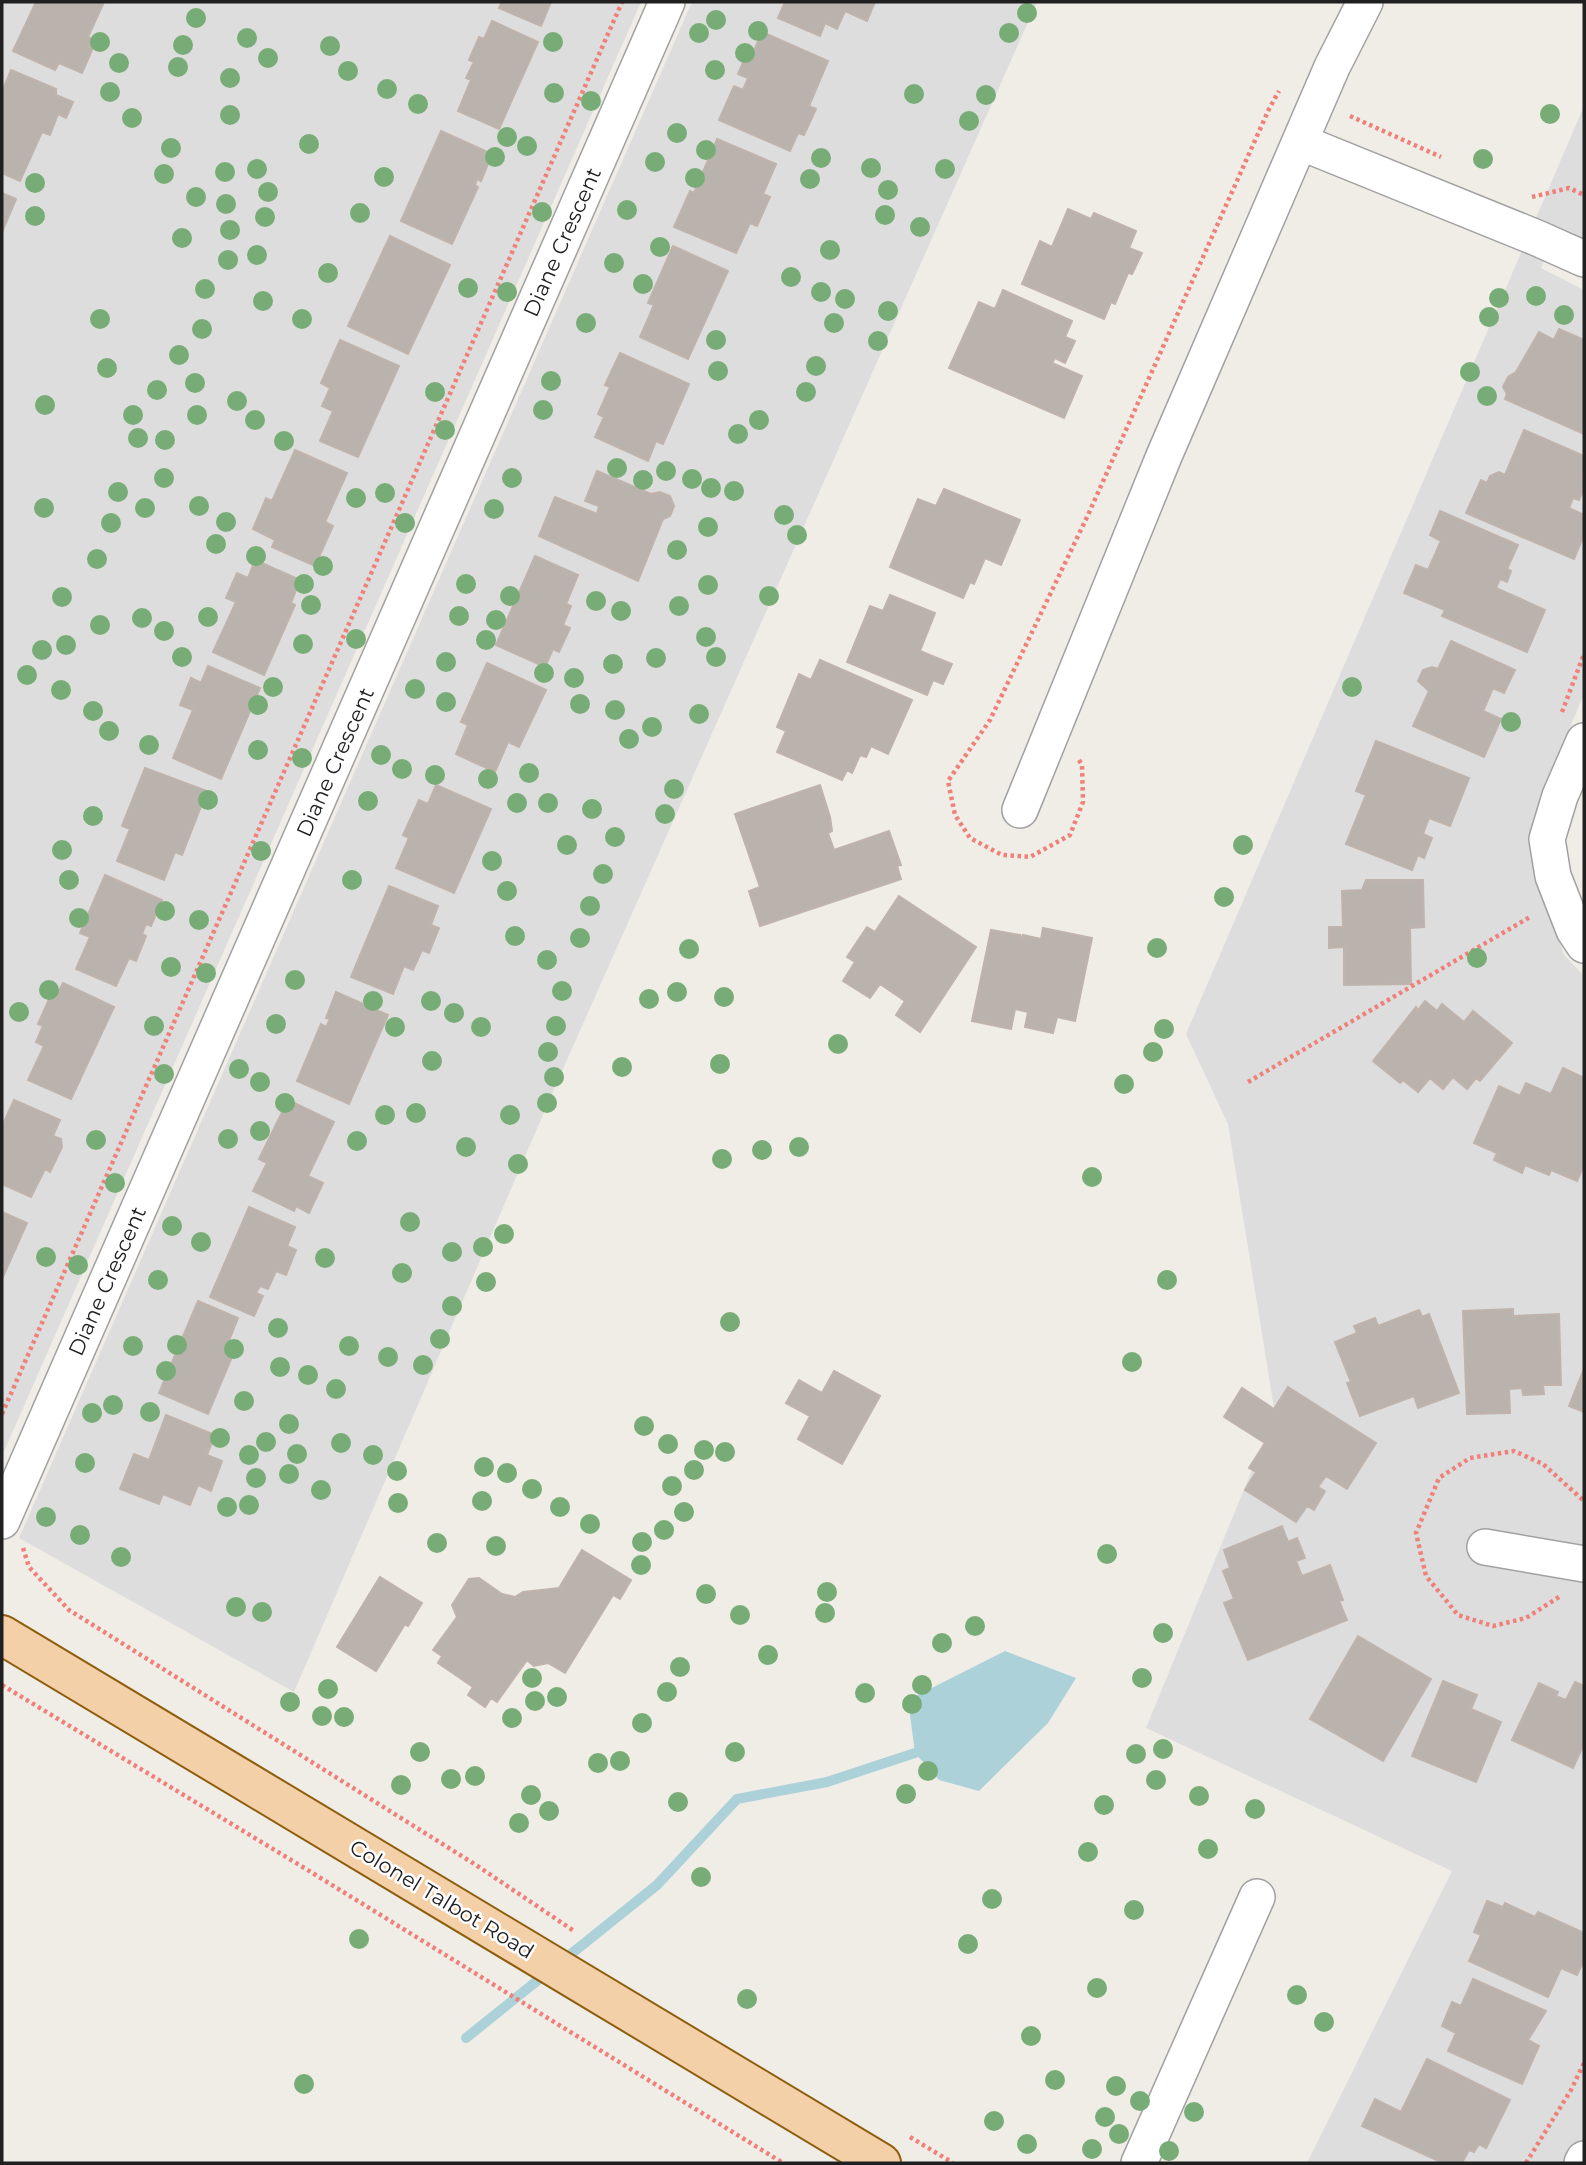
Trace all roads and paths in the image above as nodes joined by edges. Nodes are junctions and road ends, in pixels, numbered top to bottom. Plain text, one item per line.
1 (622, 2) edge
2 (667, 2) edge
3 (1365, 2) edge
4 (1344, 110) dead end
5 (1300, 142) junction
6 (1448, 160) dead end
7 (1520, 192) dead end
8 (1584, 195) edge
9 (1584, 259) edge
10 (1584, 741) edge
11 (1020, 810) dead end
12 (1540, 911) dead end
13 (1584, 945) edge
14 (1248, 1082) dead end
15 (2, 1414) edge
16 (2, 1521) edge
17 (1485, 1547) dead end
18 (1584, 1564) edge
19 (29, 1567) dead end
20 (2, 1635) edge
21 (2, 1685) edge
22 (1257, 1897) dead end
23 (576, 1932) dead end
24 (1584, 2063) edge
25 (905, 2134) dead end
26 (783, 2163) edge
27 (881, 2163) edge
28 (953, 2163) edge
29 (1139, 2163) edge
30 (1526, 2163) edge

1 - 15 path
2 - 16 street, Diane Crescent
3 - 5 street
4 - 6 path
5 - 9 street
5 - 11 street
7 - 8 path
10 - 13 street
12 - 14 path
17 - 18 street
19 - 23 path
20 - 27 main road, Colonel Talbot Road
21 - 26 path
22 - 29 street
24 - 30 path
25 - 28 path

